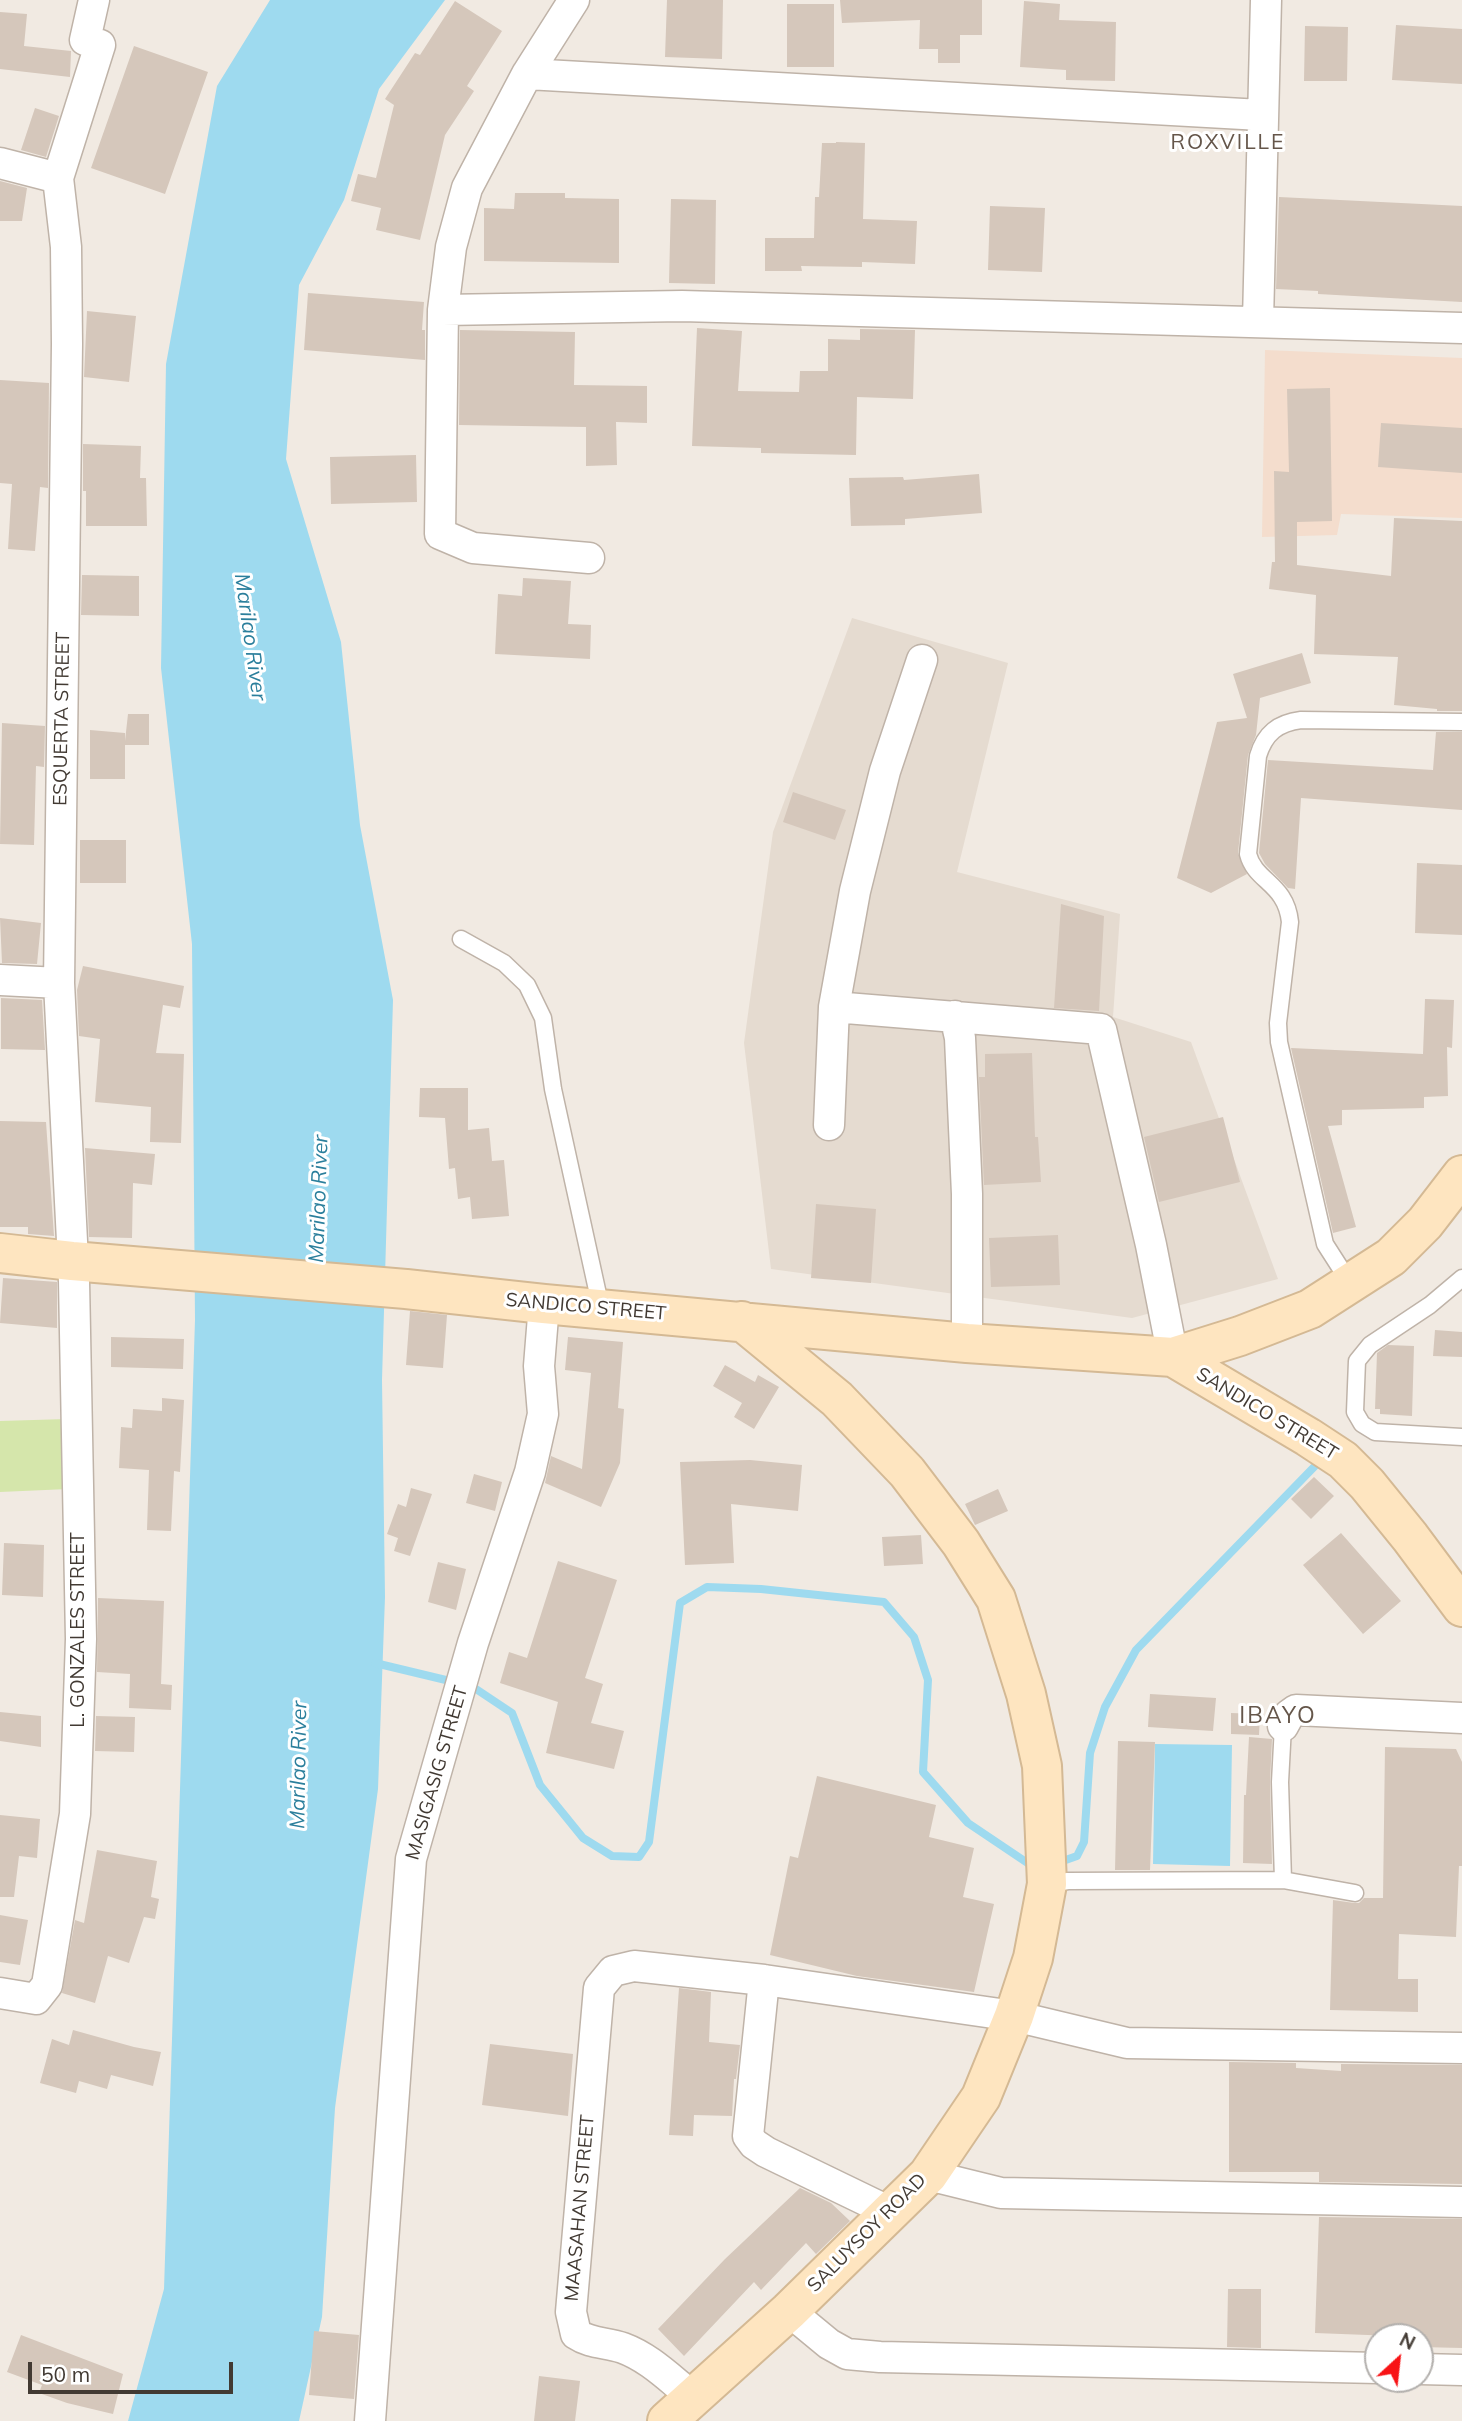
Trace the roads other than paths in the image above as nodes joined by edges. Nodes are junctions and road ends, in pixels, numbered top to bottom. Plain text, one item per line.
1 (94, 0) edge
2 (573, 0) edge
3 (1266, 0) edge
4 (527, 74) junction
5 (1262, 116) junction
6 (0, 163) edge
7 (58, 177) junction
8 (443, 310) junction
9 (1258, 321) junction
10 (1462, 328) edge
11 (589, 558) dead end
12 (922, 660) dead end
13 (1462, 722) edge
14 (461, 939) dead end
15 (0, 980) edge
16 (59, 983) junction
17 (834, 1007) junction
18 (955, 1016) junction
19 (829, 1125) dead end
20 (1462, 1175) edge
21 (0, 1253) edge
22 (72, 1261) junction
23 (1462, 1278) edge
24 (1350, 1283) junction
25 (544, 1304) junction
26 (601, 1308) junction
27 (742, 1321) junction
28 (967, 1343) junction
29 (1173, 1357) junction
30 (1462, 1437) edge
31 (1462, 1607) edge
32 (1462, 1718) edge
33 (1283, 1726) joint
34 (1283, 1880) junction
35 (1047, 1884) junction
36 (1354, 1892) dead end
37 (764, 1980) junction
38 (0, 1993) edge
39 (1014, 2016) junction
40 (1462, 2048) edge
41 (928, 2175) junction
42 (1462, 2202) edge
43 (890, 2212) junction
44 (789, 2311) junction
45 (1364, 2368) edge
46 (1434, 2369) edge
47 (1462, 2370) edge
48 (679, 2409) edge
49 (370, 2421) edge

1 - 7 street
2 - 4 street
3 - 5 street
4 - 5 street
4 - 8 street
5 - 9 street
6 - 7 street
7 - 16 street, ESQUERTA STREET
8 - 9 street
8 - 11 street
9 - 10 street
12 - 17 street
13 - 24 lane
14 - 26 lane
15 - 16 street
16 - 22 street, ESQUERTA STREET
17 - 18 street
17 - 19 street
18 - 28 street
18 - 29 street
20 - 24 main road, SANDICO STREET
21 - 22 main road, SANDICO STREET
22 - 25 main road, SANDICO STREET
22 - 38 street, L. GONZALES STREET
23 - 30 lane
24 - 29 main road, SANDICO STREET
25 - 26 main road, SANDICO STREET
25 - 49 street, MASIGASIG STREET
26 - 27 main road, SANDICO STREET
27 - 28 main road, SANDICO STREET
27 - 35 main road, SALUYSOY ROAD
28 - 29 main road, SANDICO STREET
29 - 31 main road, SANDICO STREET
32 - 33 street
33 - 34 lane
34 - 35 lane
34 - 36 lane
35 - 39 main road, SALUYSOY ROAD
37 - 39 street
37 - 43 street
37 - 48 street, MAASAHAN STREET
39 - 40 street
39 - 41 main road, SALUYSOY ROAD
41 - 42 street
41 - 43 main road, SALUYSOY ROAD
43 - 44 main road, SALUYSOY ROAD
44 - 45 street
44 - 48 main road, SALUYSOY ROAD
46 - 47 street

